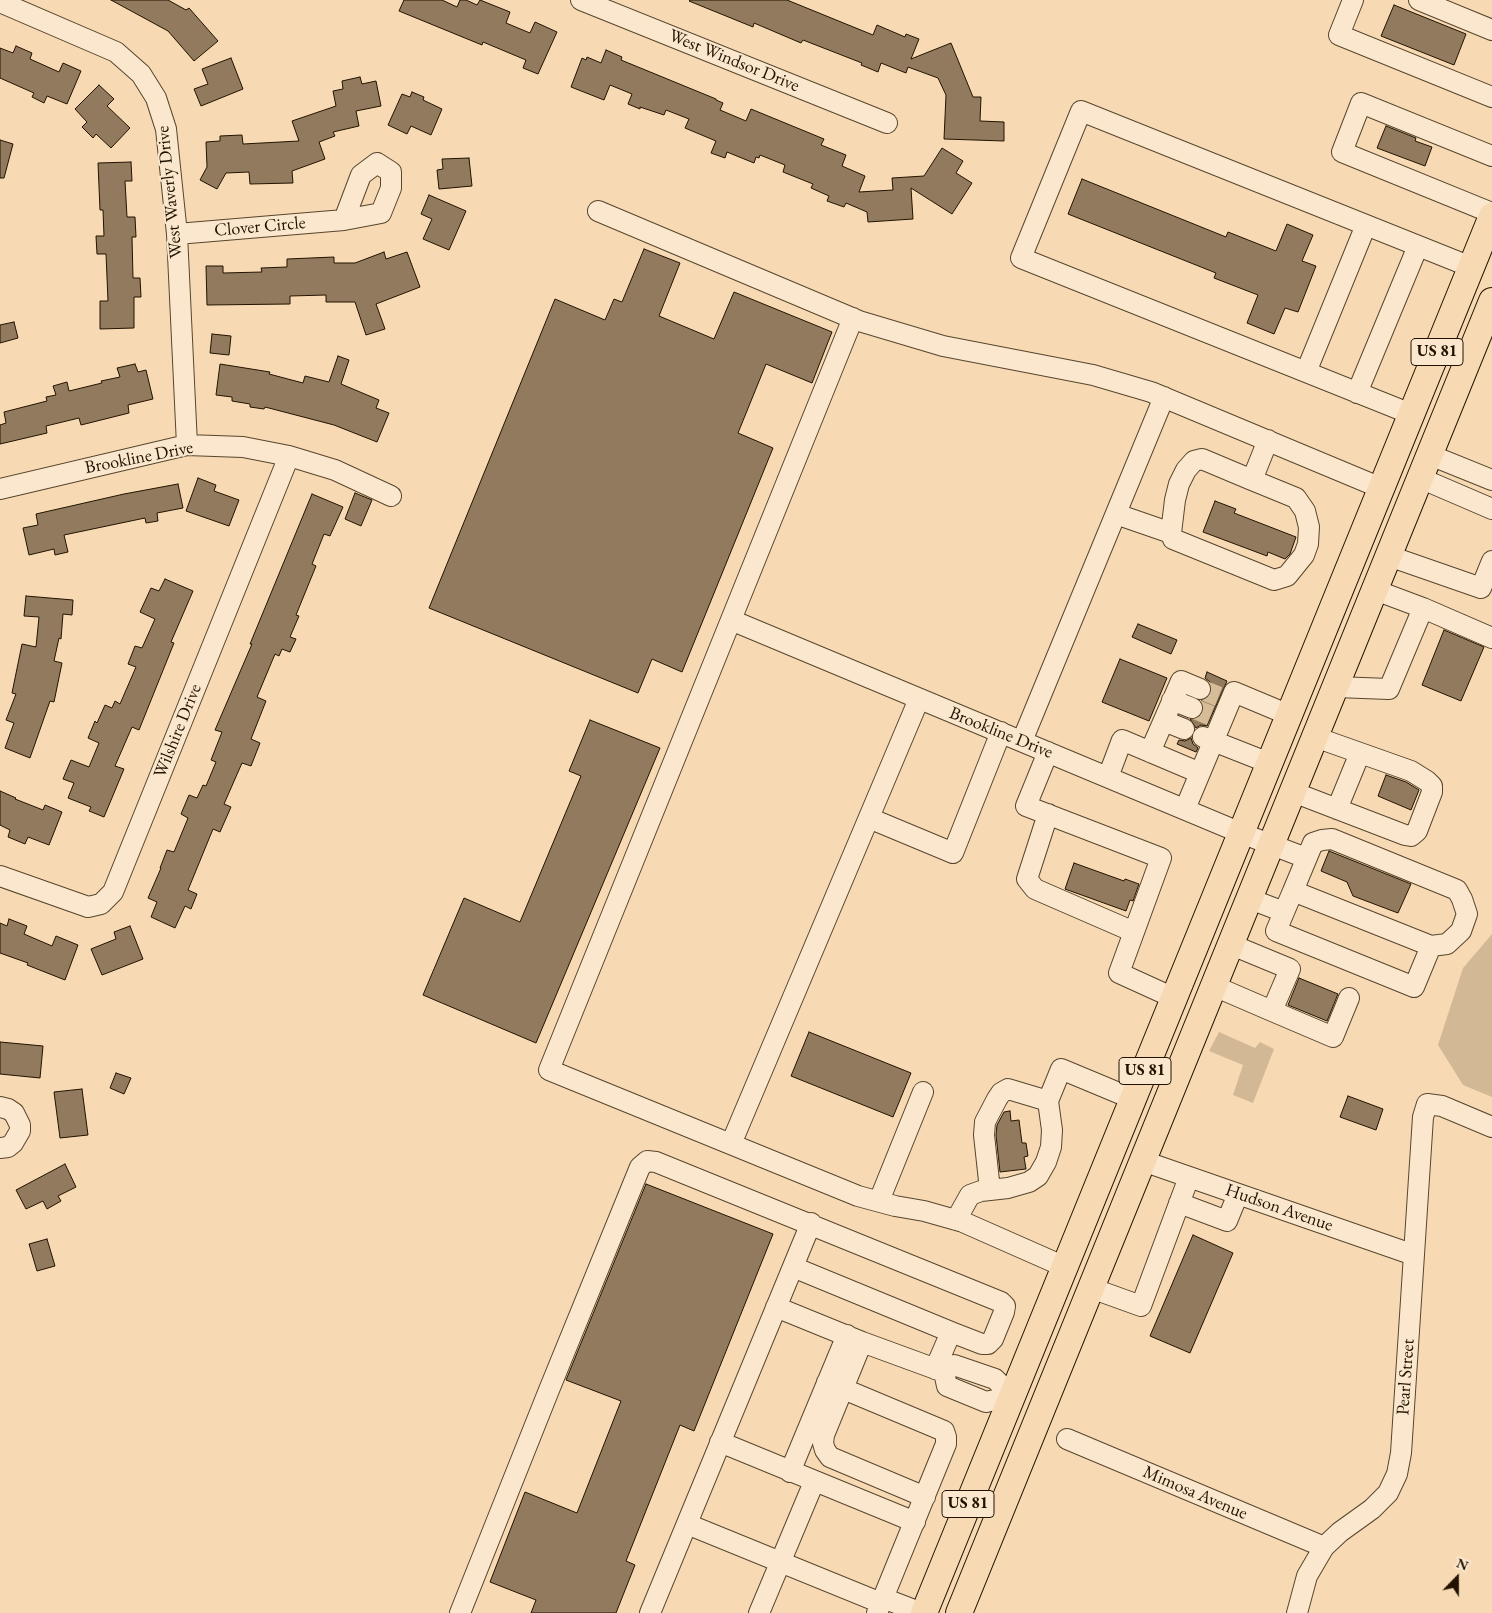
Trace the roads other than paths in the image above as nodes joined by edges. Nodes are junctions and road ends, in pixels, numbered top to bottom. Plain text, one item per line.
1 (581, 0) edge
2 (1354, 0) edge
3 (1419, 0) edge
4 (0, 2) edge
5 (1492, 30) edge
6 (1492, 97) edge
7 (887, 123) dead end
8 (1492, 156) edge
9 (598, 212) dead end
10 (1492, 214) edge
11 (344, 220) dead end
12 (1366, 225) junction
13 (176, 234) junction
14 (1418, 246) junction
15 (1471, 267) junction
16 (1489, 312) edge
17 (853, 318) junction
18 (1306, 372) junction
19 (1357, 393) junction
20 (1164, 397) junction
21 (1411, 414) junction
22 (1268, 440) junction
23 (187, 445) junction
24 (289, 456) junction
25 (1425, 466) junction
26 (1252, 480) junction
27 (1492, 480) edge
28 (0, 488) edge
29 (1381, 488) junction
30 (391, 496) dead end
31 (1492, 509) edge
32 (1116, 514) junction
33 (1171, 533) junction
34 (1388, 556) junction
35 (1492, 561) edge
36 (1375, 590) junction
37 (1423, 608) junction
38 (731, 620) junction
39 (1492, 638) edge
40 (1336, 687) junction
41 (1200, 689) tunnel mouth
42 (919, 699) junction
43 (1172, 700) junction
44 (1192, 708) tunnel mouth
45 (1289, 715) junction
46 (1164, 720) junction
47 (1184, 729) tunnel mouth
48 (1001, 732) junction
49 (1316, 737) junction
50 (1208, 739) junction
51 (1022, 741) junction
52 (1048, 752) junction
53 (1150, 752) junction
54 (1360, 753) junction
55 (1269, 763) junction
56 (1200, 773) junction
57 (1108, 777) junction
58 (1293, 792) junction
59 (1185, 809) junction
60 (1337, 809) junction
61 (1048, 814) junction
62 (869, 818) junction
63 (1241, 833) junction
64 (1271, 845) junction
65 (1306, 858) junction
66 (0, 876) edge
67 (1293, 891) junction
68 (1250, 899) junction
69 (1284, 912) junction
70 (1134, 932) junction
71 (1232, 944) junction
72 (1431, 946) junction
73 (1214, 986) junction
74 (1174, 998) junction
75 (1349, 998) dead end
76 (1272, 1010) junction
77 (923, 1092) dead end
78 (1134, 1099) junction
79 (1048, 1101) junction
80 (0, 1107) edge
81 (1492, 1127) edge
82 (731, 1144) junction
83 (0, 1148) edge
84 (1143, 1161) junction
85 (1189, 1177) junction
86 (990, 1190) junction
87 (1238, 1194) junction
88 (879, 1201) junction
89 (1179, 1203) junction
90 (956, 1220) junction
91 (811, 1223) junction
92 (1414, 1255) junction
93 (793, 1266) junction
94 (1065, 1267) junction
95 (1091, 1288) junction
96 (776, 1307) junction
97 (951, 1332) junction
98 (854, 1339) junction
99 (939, 1371) junction
100 (835, 1385) junction
101 (1012, 1396) junction
102 (1043, 1408) junction
103 (1067, 1440) dead end
104 (720, 1442) junction
105 (790, 1472) junction
106 (814, 1482) junction
107 (925, 1496) junction
108 (915, 1522) junction
109 (687, 1524) junction
110 (1324, 1547) junction
111 (780, 1562) junction
112 (881, 1605) edge
113 (460, 1613) edge
114 (650, 1613) edge
115 (759, 1613) edge
116 (923, 1613) edge
117 (959, 1613) edge
118 (1297, 1613) edge

1 - 7 street, West Windsor Drive
2 - 6 street
3 - 5 street
4 - 13 street, West Waverly Drive
8 - 10 street
9 - 17 street
10 - 15 main road, US 81
11 - 13 street, Clover Circle
12 - 14 street
12 - 18 street
12 - 18 street
13 - 23 street, West Waverly Drive
14 - 15 street
14 - 19 street
15 - 21 main road, US 81
16 - 25 main road, US 81
17 - 20 street
17 - 38 street
18 - 19 street
19 - 21 street
20 - 22 street
20 - 32 street
21 - 29 main road, US 81
22 - 26 street
22 - 29 street
23 - 24 street, Brookline Drive
23 - 28 street, Brookline Drive
24 - 30 street, Brookline Drive
24 - 66 street, Wilshire Drive
25 - 27 street
25 - 31 street
25 - 34 main road, US 81
26 - 33 street
26 - 33 street
29 - 34 main road
29 - 45 main road, US 81
32 - 33 street
32 - 51 street
34 - 35 street
34 - 36 main road, US 81
36 - 37 street
36 - 40 main road, US 81
37 - 39 street
37 - 40 street
38 - 42 street, Brookline Drive
38 - 82 street
40 - 49 main road, US 81
41 - 43 street
42 - 48 street, Brookline Drive
42 - 62 street
43 - 44 street
43 - 46 street
45 - 50 street
45 - 55 main road, US 81
46 - 47 street
46 - 53 street
48 - 51 street, Brookline Drive
48 - 62 street
49 - 54 street
49 - 58 main road, US 81
50 - 55 street
50 - 56 street
51 - 52 street, Brookline Drive
52 - 57 street, Brookline Drive
52 - 61 street
53 - 56 street
53 - 57 street
54 - 60 street
54 - 60 street
55 - 63 main road, US 81
56 - 59 street
57 - 59 street, Brookline Drive
58 - 60 street
58 - 64 main road, US 81
59 - 63 street, Brookline Drive
61 - 70 street
61 - 70 street
62 - 82 street
63 - 64 street, Brookline Drive
63 - 74 main road, US 81
64 - 65 street, Brookline Drive
64 - 68 main road, US 81
65 - 67 street
65 - 72 street
67 - 69 street
67 - 72 street
68 - 69 street
68 - 71 main road, US 81
69 - 72 street
70 - 74 street
71 - 73 main road, US 81
71 - 76 street
73 - 76 street
73 - 84 main road, US 81
74 - 78 main road, US 81
75 - 76 street
77 - 88 street
78 - 79 street
78 - 94 main road, US 81
79 - 86 street
79 - 86 street
80 - 83 street
81 - 92 street, Pearl Street
82 - 88 street
84 - 85 street, Hudson Avenue
84 - 95 main road, US 81
85 - 87 street, Hudson Avenue
85 - 89 street
86 - 90 street
87 - 89 street
87 - 92 street, Hudson Avenue
88 - 90 street
89 - 95 street
90 - 94 street
91 - 93 street
91 - 97 street
91 - 113 street
92 - 110 street, Pearl Street
93 - 96 street
93 - 97 street
94 - 101 main road, US 81
95 - 102 main road, US 81
96 - 98 street
96 - 104 street
97 - 99 street
98 - 99 street
98 - 100 street
99 - 101 street
100 - 105 street
100 - 107 street
100 - 107 street
101 - 102 main road
101 - 116 main road, US 81
102 - 117 main road, US 81
103 - 110 street, Mimosa Avenue
104 - 105 street
104 - 109 street
105 - 106 street
106 - 108 street
106 - 111 street
107 - 108 street
108 - 112 street
109 - 111 street
109 - 114 street
110 - 118 street, Pearl Street
111 - 112 street
111 - 115 street
112 - 116 street

